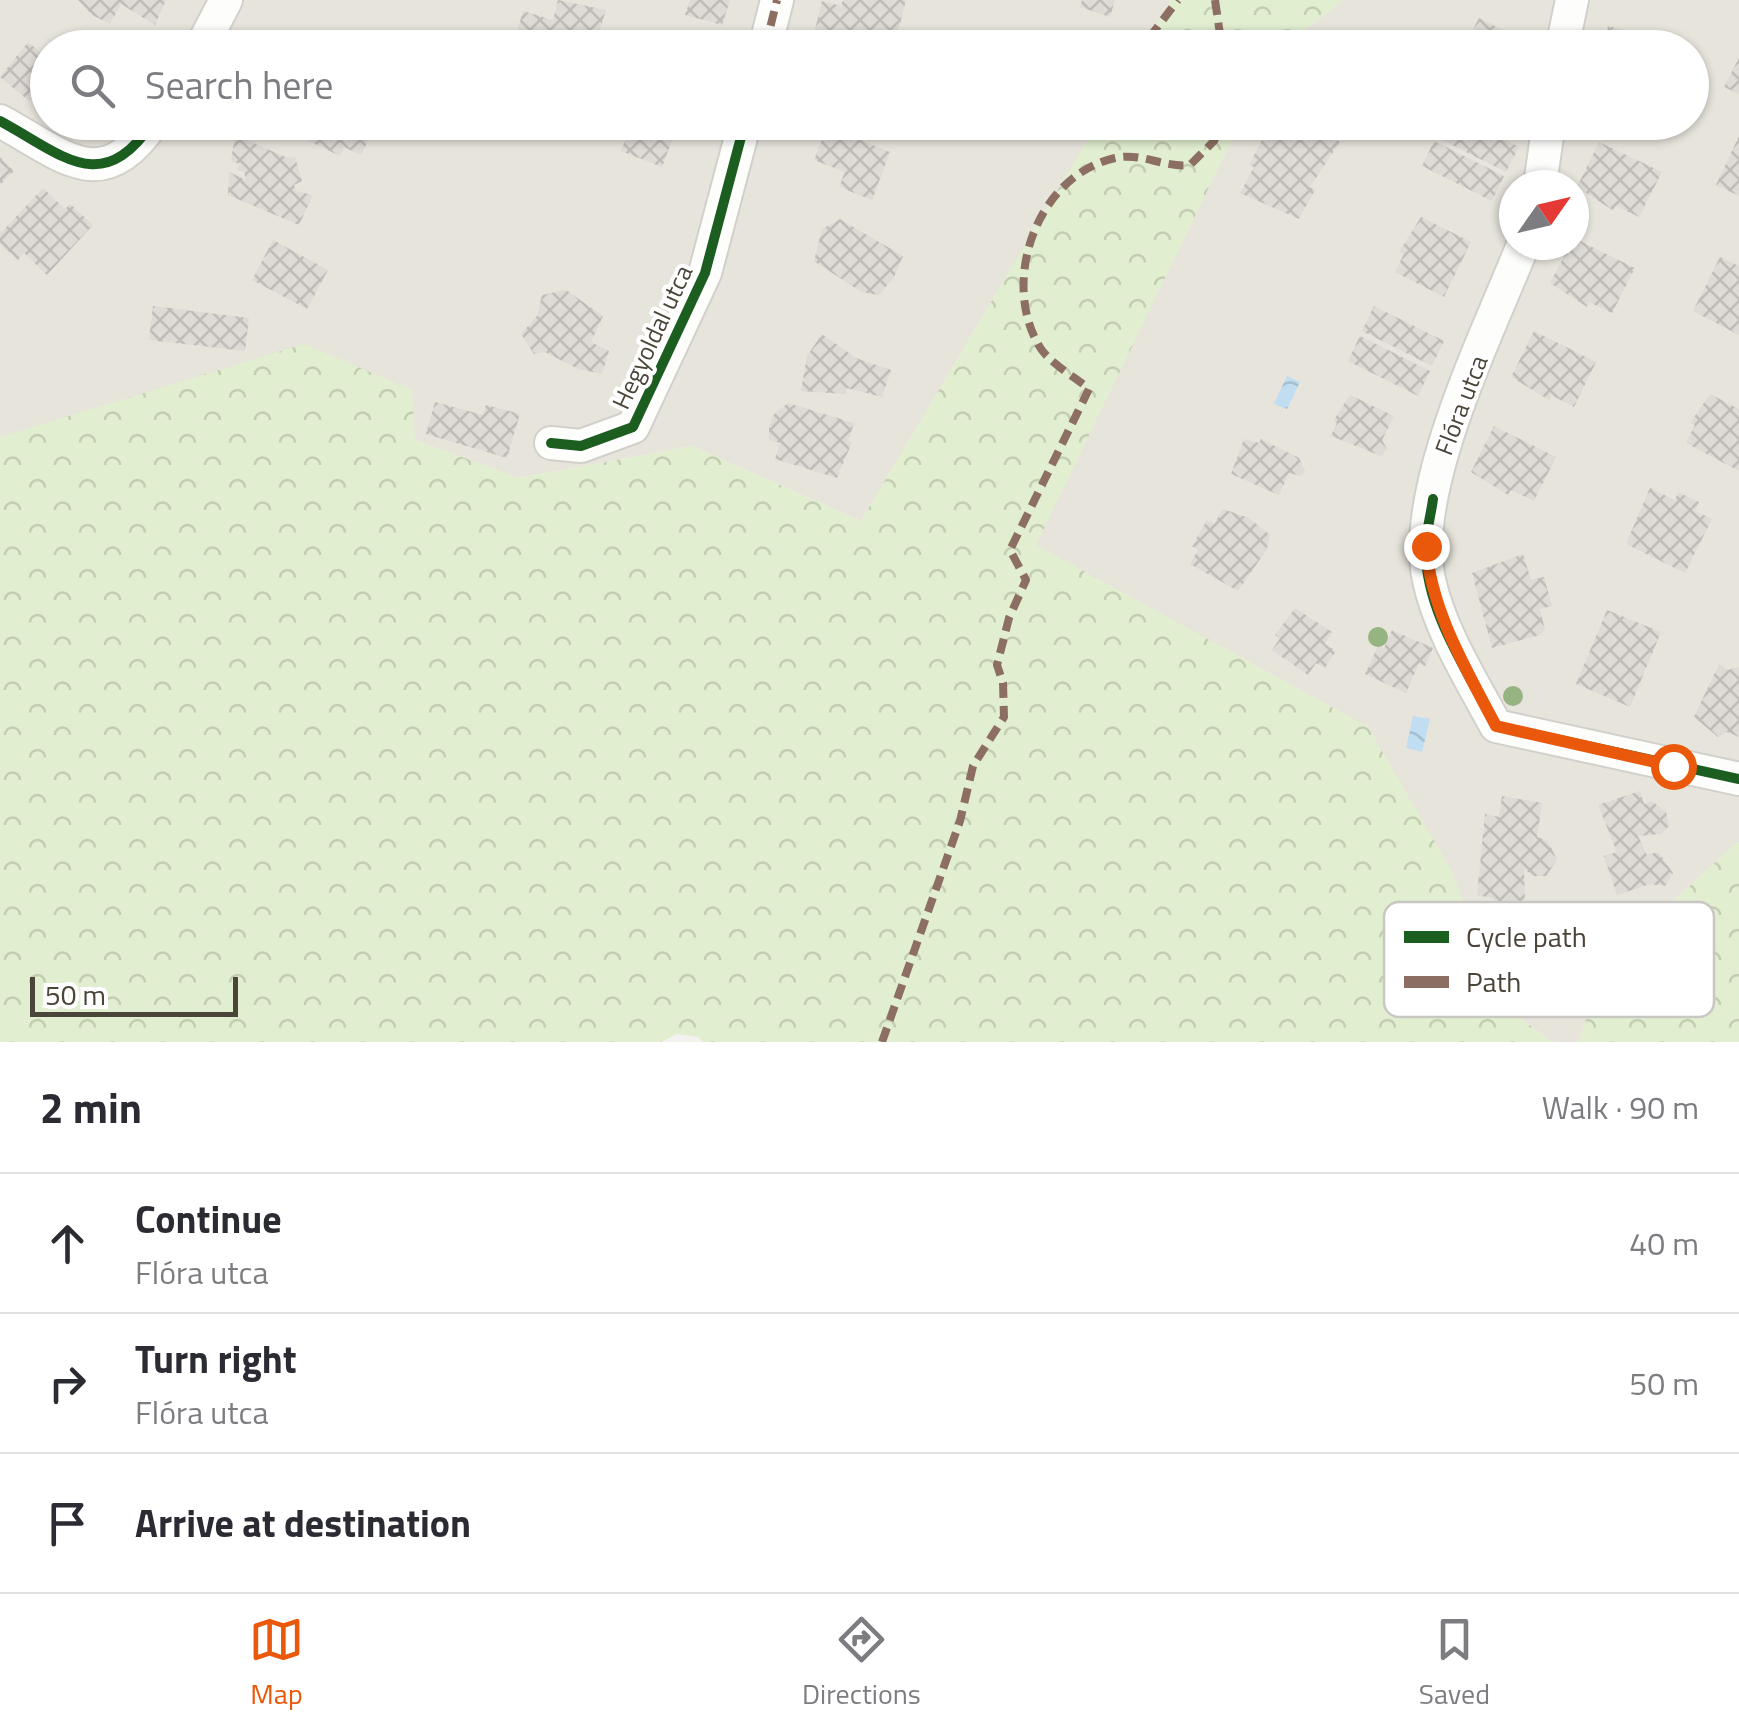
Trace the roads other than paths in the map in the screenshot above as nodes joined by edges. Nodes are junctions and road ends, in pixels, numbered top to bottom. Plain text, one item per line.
1 (226, 0) edge
2 (777, 0) edge
3 (1572, 0) edge
4 (210, 30) edge
5 (770, 30) edge
6 (1566, 30) edge
7 (0, 121) edge
8 (30, 137) edge
9 (35, 140) edge
10 (141, 140) edge
11 (740, 140) edge
12 (1547, 140) edge
13 (1542, 170) edge
14 (1517, 260) edge
15 (551, 444) dead end
16 (1739, 778) edge

1 - 4 street
2 - 5 street
3 - 6 street
7 - 8 street
9 - 10 street
11 - 15 street, Hegyoldal utca
12 - 13 street
14 - 16 street, Flóra utca

